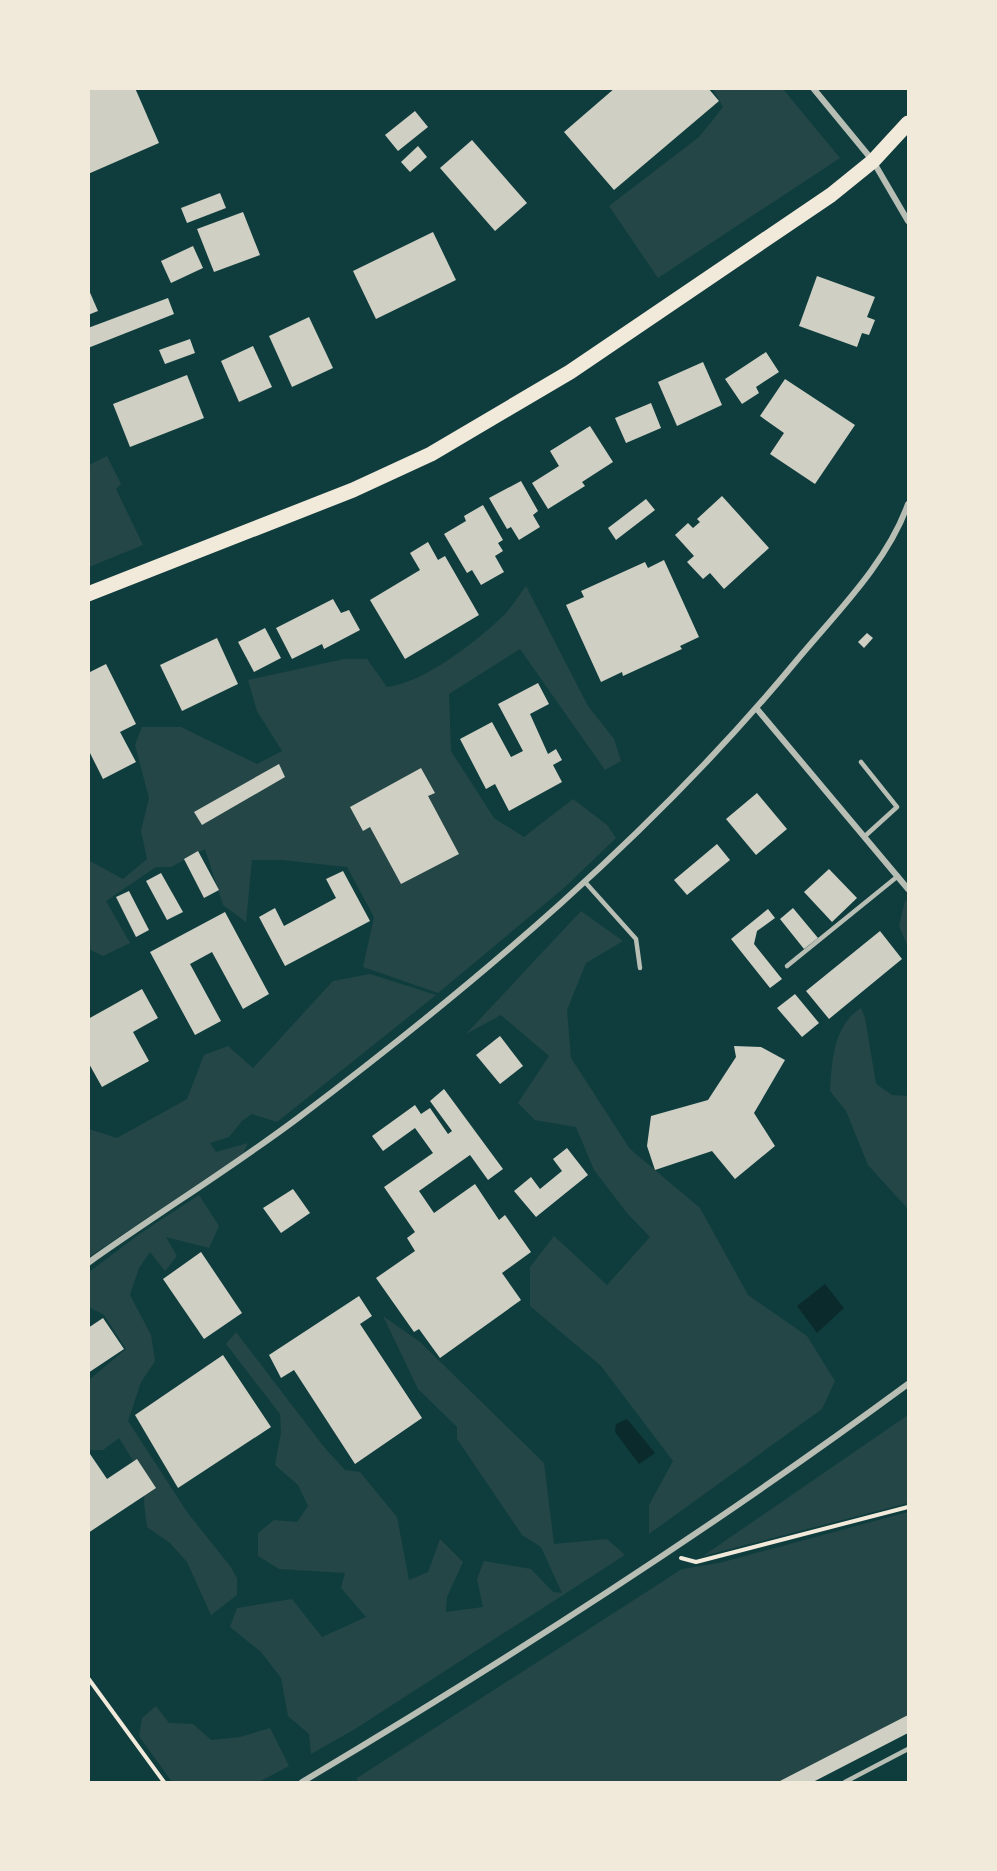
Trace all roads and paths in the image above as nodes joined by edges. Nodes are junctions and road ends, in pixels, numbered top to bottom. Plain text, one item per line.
1 (813, 88) edge
2 (909, 123) edge
3 (873, 161) junction
4 (909, 221) edge
5 (909, 504) edge
6 (88, 594) edge
7 (757, 709) junction
8 (861, 762) dead end
9 (864, 837) junction
10 (898, 876) junction
11 (585, 882) junction
12 (909, 889) edge
13 (787, 966) dead end
14 (640, 968) dead end
15 (88, 1263) edge
16 (909, 1384) edge
17 (909, 1507) edge
18 (663, 1554) junction
19 (88, 1678) edge
20 (909, 1749) edge
21 (164, 1782) edge
22 (302, 1782) edge
23 (845, 1782) edge

1 - 3 street
2 - 3 main road
3 - 4 street
3 - 6 main road
5 - 7 street
7 - 9 street
7 - 11 street
8 - 9 lane
9 - 10 street
10 - 12 street
10 - 13 lane
11 - 14 lane
11 - 15 street
16 - 18 street
17 - 18 path
18 - 22 street
19 - 21 path
20 - 23 lane

